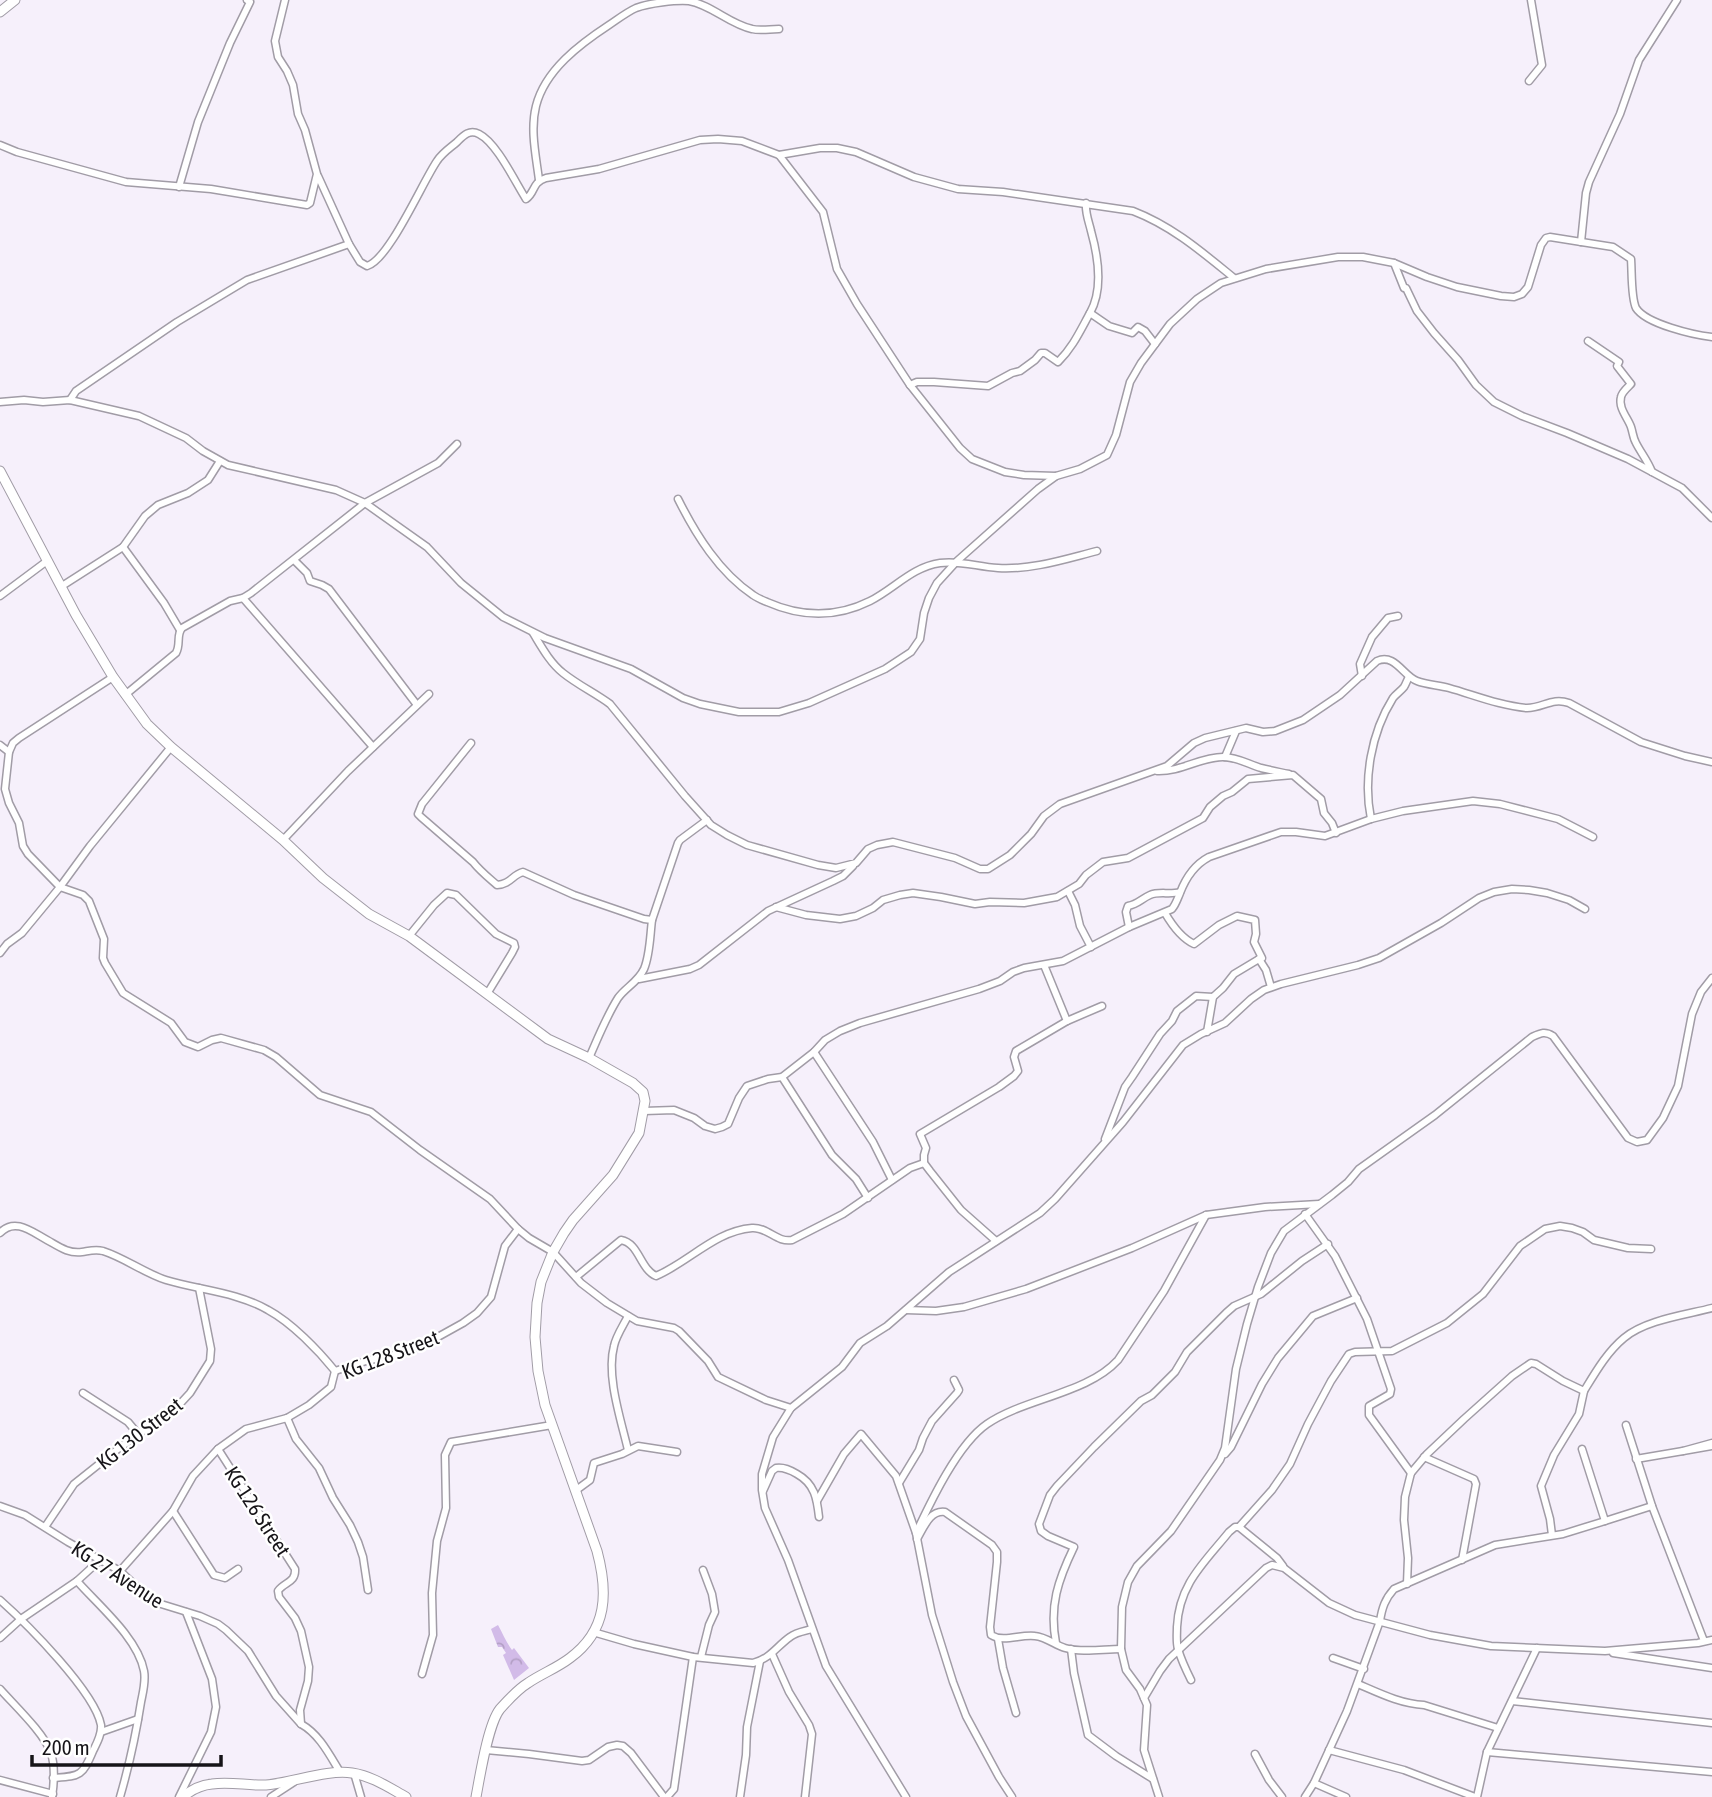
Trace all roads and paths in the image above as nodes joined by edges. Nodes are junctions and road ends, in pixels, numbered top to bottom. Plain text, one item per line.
1 (15, 0) edge
2 (247, 0) edge
3 (285, 0) edge
4 (1531, 0) edge
5 (1677, 0) edge
6 (0, 12) edge
7 (779, 29) dead end
8 (1529, 81) dead end
9 (0, 145) edge
10 (779, 155) junction
11 (317, 174) junction
12 (539, 180) junction
13 (179, 187) junction
14 (1086, 203) junction
15 (1581, 242) junction
16 (349, 244) junction
17 (1394, 263) junction
18 (1234, 278) junction
19 (1090, 313) junction
20 (1712, 337) edge
21 (1588, 341) dead end
22 (1155, 344) junction
23 (910, 385) junction
24 (70, 400) junction
25 (0, 402) edge
26 (457, 444) dead end
27 (220, 461) junction
28 (0, 471) edge
29 (1652, 472) junction
30 (1056, 476) junction
31 (678, 499) dead end
32 (365, 503) junction
33 (1712, 518) edge
34 (123, 547) junction
35 (1097, 551) dead end
36 (295, 560) junction
37 (47, 561) junction
38 (957, 561) junction
39 (62, 586) junction
40 (0, 596) edge
41 (243, 598) junction
42 (1398, 616) dead end
43 (180, 630) junction
44 (531, 631) junction
45 (1362, 676) junction
46 (113, 677) junction
47 (1409, 677) junction
48 (429, 694) dead end
49 (125, 695) junction
50 (417, 705) junction
51 (1236, 731) junction
52 (471, 743) dead end
53 (0, 745) edge
54 (170, 747) junction
55 (373, 747) junction
56 (9, 752) junction
57 (1225, 757) junction
58 (1712, 762) edge
59 (1155, 771) junction
60 (1293, 775) junction
61 (1371, 819) junction
62 (707, 820) junction
63 (1336, 833) junction
64 (1593, 837) dead end
65 (283, 840) junction
66 (856, 863) junction
67 (60, 887) junction
68 (1068, 891) junction
69 (1180, 892) junction
70 (776, 907) junction
71 (1585, 909) dead end
72 (1165, 913) junction
73 (652, 920) junction
74 (1129, 927) junction
75 (409, 936) junction
76 (1091, 947) junction
77 (0, 953) edge
78 (1259, 959) junction
79 (1044, 965) junction
80 (1712, 978) edge
81 (639, 979) junction
82 (1271, 987) junction
83 (487, 994) junction
84 (1213, 997) junction
85 (1102, 1006) dead end
86 (1068, 1021) junction
87 (1207, 1032) junction
88 (814, 1052) junction
89 (589, 1058) junction
90 (782, 1077) junction
91 (644, 1111) junction
92 (1102, 1147) junction
93 (924, 1163) junction
94 (892, 1180) junction
95 (868, 1198) junction
96 (1320, 1204) junction
97 (1305, 1214) junction
98 (1206, 1215) junction
99 (518, 1229) junction
100 (0, 1233) edge
101 (996, 1241) junction
102 (1328, 1244) junction
103 (1651, 1249) dead end
104 (553, 1252) junction
105 (576, 1277) junction
106 (199, 1288) junction
107 (1255, 1297) junction
108 (1356, 1298) junction
109 (1712, 1308) edge
110 (906, 1310) junction
111 (628, 1316) junction
112 (1378, 1352) junction
113 (335, 1371) junction
114 (954, 1380) dead end
115 (1584, 1391) junction
116 (83, 1394) dead end
117 (792, 1408) junction
118 (287, 1418) junction
119 (552, 1425) junction
120 (1626, 1425) dead end
121 (138, 1434) junction
122 (1712, 1445) edge
123 (218, 1449) junction
124 (1582, 1449) dead end
125 (628, 1450) junction
126 (677, 1452) dead end
127 (1424, 1457) junction
128 (1221, 1458) junction
129 (1636, 1459) junction
130 (1412, 1474) junction
131 (898, 1483) junction
132 (575, 1491) junction
133 (762, 1493) junction
134 (817, 1501) junction
135 (0, 1506) edge
136 (1652, 1506) junction
137 (173, 1511) junction
138 (819, 1517) dead end
139 (1605, 1521) junction
140 (45, 1527) junction
141 (1239, 1527) junction
142 (1552, 1535) junction
143 (916, 1536) junction
144 (100, 1560) junction
145 (1462, 1560) junction
146 (1284, 1568) junction
147 (238, 1570) dead end
148 (703, 1570) dead end
149 (120, 1571) junction
150 (77, 1581) junction
151 (1407, 1584) junction
152 (368, 1590) dead end
153 (0, 1600) edge
154 (186, 1612) junction
155 (21, 1619) junction
156 (1380, 1622) junction
157 (812, 1629) junction
158 (593, 1632) junction
159 (0, 1638) edge
160 (998, 1639) junction
161 (1712, 1640) edge
162 (1703, 1641) junction
163 (1056, 1643) junction
164 (1071, 1648) junction
165 (1121, 1648) junction
166 (1537, 1648) junction
167 (1178, 1650) junction
168 (1605, 1651) junction
169 (772, 1654) junction
170 (697, 1657) junction
171 (1332, 1658) dead end
172 (760, 1661) junction
173 (1712, 1668) edge
174 (1364, 1669) junction
175 (422, 1674) dead end
176 (1191, 1680) dead end
177 (1358, 1684) junction
178 (0, 1689) edge
179 (1144, 1698) junction
180 (1512, 1701) junction
181 (1016, 1713) dead end
182 (138, 1719) junction
183 (1712, 1723) edge
184 (301, 1724) junction
185 (1498, 1728) junction
186 (101, 1732) junction
187 (486, 1750) junction
188 (1329, 1750) junction
189 (1487, 1752) junction
190 (1255, 1754) dead end
191 (340, 1772) junction
192 (1712, 1772) edge
193 (354, 1773) junction
194 (53, 1778) junction
195 (1153, 1779) junction
196 (0, 1780) edge
197 (295, 1781) junction
198 (1314, 1783) junction
199 (53, 1796) edge
200 (120, 1797) edge
201 (181, 1797) edge
202 (271, 1797) edge
203 (361, 1797) edge
204 (406, 1797) edge
205 (476, 1797) edge
206 (666, 1797) edge
207 (740, 1797) edge
208 (805, 1797) edge
209 (906, 1797) edge
210 (1012, 1797) edge
211 (1159, 1797) edge
212 (1282, 1797) edge
213 (1305, 1797) edge
214 (1346, 1797) edge
215 (1476, 1797) edge

1 - 6 main road
2 - 13 street
3 - 11 street
4 - 8 street
5 - 15 street
7 - 12 street
9 - 13 street
10 - 12 street
10 - 14 street
10 - 23 street
11 - 13 street
11 - 16 street
12 - 16 street
14 - 18 street
14 - 19 street
15 - 17 street
15 - 20 street
16 - 24 street
17 - 18 street
17 - 29 street
18 - 22 street
19 - 22 street
19 - 23 street
21 - 29 street
22 - 30 street
23 - 30 street
24 - 25 street
24 - 27 street
26 - 32 street
27 - 32 street
27 - 34 street
28 - 37 main road
29 - 33 street
30 - 38 street
31 - 38 street
32 - 36 street
32 - 44 street
34 - 39 street
34 - 43 street
35 - 38 street
36 - 41 street
36 - 50 street
37 - 39 main road
37 - 40 street
38 - 44 street
39 - 46 main road
41 - 43 street
41 - 55 street
42 - 45 street
43 - 49 street
44 - 62 street
45 - 47 street
45 - 51 street
46 - 49 main road
46 - 56 street
47 - 58 street
47 - 61 street
48 - 50 street
49 - 54 main road
50 - 55 street
51 - 57 street
51 - 59 street
52 - 73 street
53 - 56 street
54 - 65 main road
54 - 67 street
55 - 65 street
56 - 67 street
57 - 59 street
57 - 60 street
59 - 66 street
60 - 63 street
60 - 68 street
61 - 63 street
61 - 64 street
62 - 66 street
62 - 73 street
63 - 69 street
65 - 75 main road
66 - 70 street
67 - 77 street
67 - 99 street
68 - 70 street
68 - 76 street
69 - 72 street
69 - 74 street
70 - 81 street
71 - 82 street
72 - 74 street
72 - 78 street
73 - 81 street
74 - 76 street
75 - 83 main road
75 - 83 street
76 - 79 street
78 - 82 street
78 - 84 street
79 - 86 street
79 - 88 street
80 - 96 street
81 - 89 street
82 - 87 street
83 - 89 main road
84 - 87 street
84 - 92 street
85 - 86 street
86 - 93 street
87 - 92 street
88 - 90 street
88 - 94 street
89 - 91 main road
90 - 91 street
90 - 95 street
91 - 104 main road
92 - 101 street
93 - 94 street
93 - 101 street
94 - 95 street
95 - 105 street
96 - 97 street
96 - 98 street
97 - 102 street
97 - 107 street
98 - 110 street
98 - 143 street
99 - 104 street
99 - 113 street, KG 128 Street
100 - 106 street
101 - 110 street
102 - 107 street
102 - 108 street
103 - 112 street
104 - 105 street
104 - 119 main road
105 - 111 street
106 - 113 street
106 - 121 street, KG 130 Street
107 - 128 street
107 - 163 street
108 - 112 street
108 - 128 street
109 - 115 street
110 - 117 street
111 - 117 street
111 - 125 street
112 - 130 street
112 - 141 street
113 - 118 street, KG 128 Street
114 - 131 street
115 - 127 street
115 - 142 street
116 - 121 street
117 - 133 street
118 - 123 street, KG 128 Street
118 - 152 street
119 - 132 main road
119 - 175 street
120 - 129 street
121 - 140 street, KG 130 Street
122 - 129 street
123 - 137 street, KG 128 Street
123 - 184 street, KG 126 Street
124 - 139 street
125 - 126 street
125 - 132 street
127 - 130 street
127 - 145 street
128 - 165 street
129 - 136 street
130 - 151 street
131 - 134 street
131 - 143 street
132 - 158 main road
133 - 134 street
133 - 157 street
134 - 138 street
135 - 140 street, KG 27 Avenue
136 - 139 street
136 - 162 street
137 - 147 street
137 - 149 street, KG 128 Street
139 - 142 street
140 - 144 street, KG 27 Avenue
141 - 146 street
141 - 167 street
142 - 145 street
143 - 160 street
143 - 210 street
144 - 149 street, KG 27 Avenue
144 - 150 street
145 - 151 street
146 - 156 street
146 - 167 street
148 - 170 street
149 - 154 street, KG 27 Avenue
150 - 155 street
150 - 182 street
151 - 156 street
153 - 155 street
154 - 184 street, KG 27 Avenue
154 - 201 street
155 - 159 street
155 - 186 street
156 - 166 street
156 - 174 street
157 - 169 street
157 - 209 street
158 - 170 street
158 - 187 main road
160 - 163 street
160 - 181 street
161 - 162 street
162 - 168 street
163 - 164 street
164 - 165 street
164 - 195 street
165 - 179 street
166 - 168 street
166 - 180 street
167 - 176 street
167 - 179 street
168 - 173 street
169 - 172 street
169 - 208 street
170 - 172 street
170 - 206 street
171 - 174 street
172 - 207 street
174 - 177 street
177 - 185 street
177 - 188 street
178 - 194 street
179 - 195 street
180 - 183 street
180 - 185 street
182 - 186 street
182 - 200 street
184 - 191 street, KG 27 Avenue
185 - 189 street
186 - 194 street
187 - 205 main road
187 - 206 street
188 - 198 street
188 - 215 street
189 - 192 street
189 - 215 street
190 - 212 street
191 - 193 main road
191 - 197 main road
193 - 203 street
193 - 204 main road
194 - 199 street
195 - 211 street
196 - 199 street
197 - 201 main road
197 - 202 street
198 - 213 street
198 - 214 street

